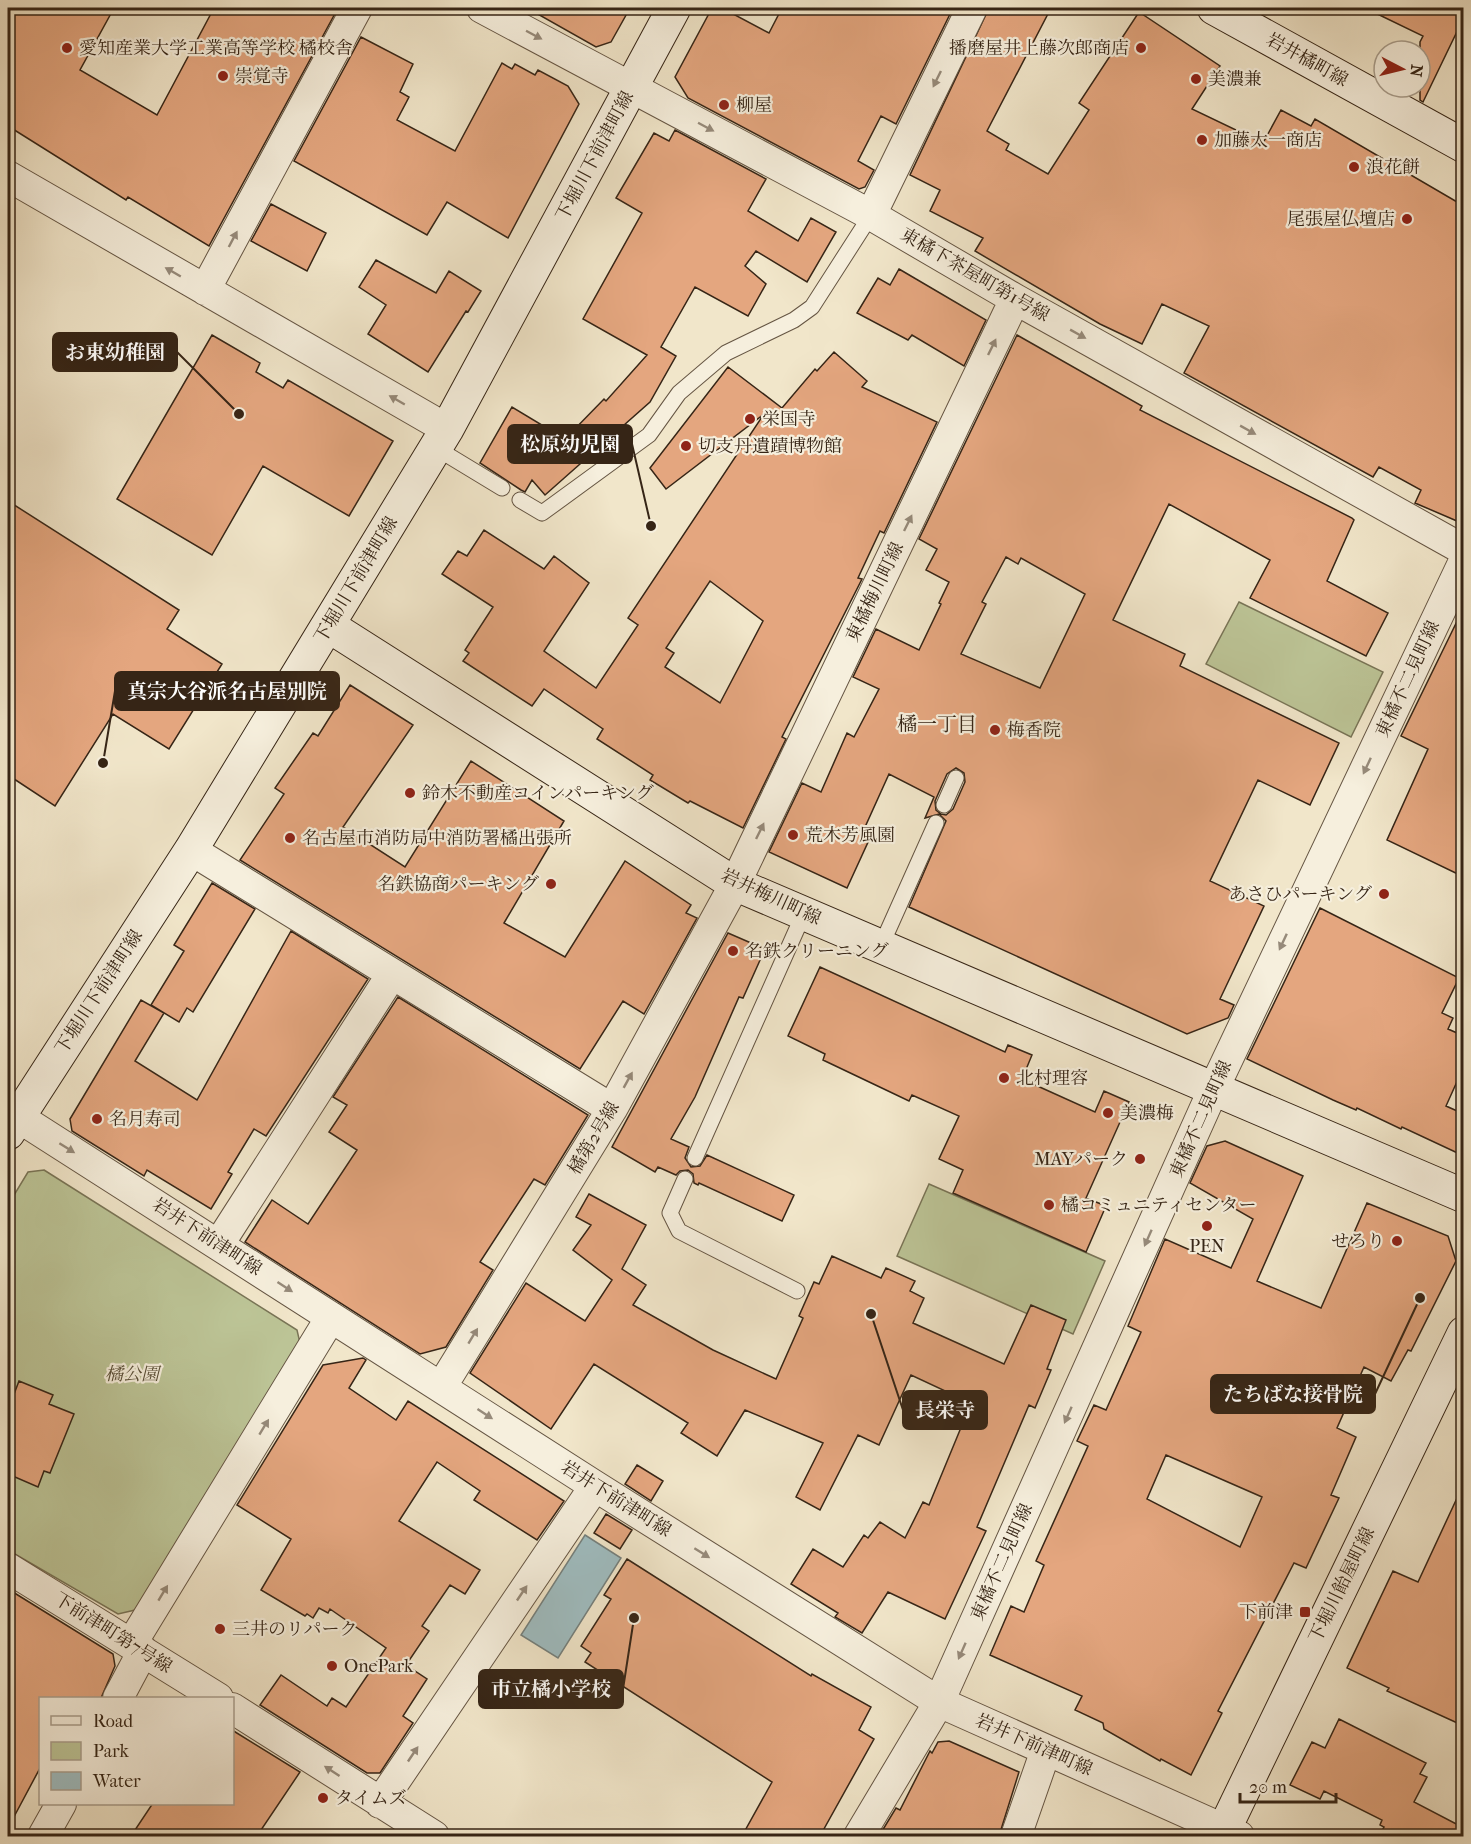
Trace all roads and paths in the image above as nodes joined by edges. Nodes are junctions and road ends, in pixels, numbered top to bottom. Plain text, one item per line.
1 (357, 8) edge
2 (482, 8) edge
3 (674, 8) edge
4 (972, 8) edge
5 (1233, 13) edge
6 (632, 87) junction
7 (1464, 146) edge
8 (8, 176) edge
9 (871, 215) junction
10 (205, 290) junction
11 (1015, 299) junction
12 (442, 438) junction
13 (502, 488) dead end
14 (520, 500) dead end
15 (1464, 550) edge
16 (1464, 561) edge
17 (328, 626) junction
18 (956, 778) dead end
19 (944, 806) dead end
20 (936, 823) dead end
21 (191, 850) junction
22 (735, 884) junction
23 (804, 913) junction
24 (881, 946) junction
25 (392, 974) junction
26 (1214, 1088) junction
27 (612, 1108) junction
28 (13, 1125) edge
29 (695, 1158) dead end
30 (685, 1179) dead end
31 (1464, 1196) edge
32 (219, 1244) junction
33 (797, 1291) dead end
34 (331, 1317) junction
35 (1464, 1333) edge
36 (442, 1386) junction
37 (595, 1486) junction
38 (8, 1568) edge
39 (138, 1647) junction
40 (117, 1697) edge
41 (216, 1697) edge
42 (939, 1702) junction
43 (234, 1709) edge
44 (1046, 1750) junction
45 (381, 1803) junction
46 (60, 1805) edge
47 (1228, 1834) edge
48 (43, 1836) edge
49 (434, 1836) edge
50 (859, 1836) edge
51 (1016, 1836) edge

10 -> 1 street
2 -> 6 street, 東橘下茶屋町第1号線
3 - 6 street, 下堀川下前津町線
4 -> 9 street
5 - 7 street, 岩井橘町線
6 -> 9 street, 東橘下茶屋町第1号線
6 - 12 street, 下堀川下前津町線
10 -> 8 street
9 - 11 street, 東橘下茶屋町第1号線
9 - 14 lane
12 -> 10 street
11 -> 15 street, 東橘下茶屋町第1号線
22 -> 11 street, 東橘梅川町線
12 - 13 lane
12 - 17 street, 下堀川下前津町線
16 -> 26 street, 東橘不二見町線
17 - 21 street, 下堀川下前津町線
17 - 22 street, 岩井梅川町線
18 - 19 lane
20 - 24 lane
21 - 25 street
21 - 28 street, 下堀川下前津町線
22 - 23 street, 岩井梅川町線
27 -> 22 street, 橘第2号線
23 - 24 street, 岩井梅川町線
23 - 29 lane
24 - 26 street, 岩井梅川町線
25 - 27 street
25 - 32 street
26 - 31 street, 岩井梅川町線
26 -> 42 street, 東橘不二見町線
36 -> 27 street, 橘第2号線
28 -> 32 street, 岩井下前津町線
30 - 33 lane
32 -> 34 street, 岩井下前津町線
34 - 36 street, 岩井下前津町線
39 -> 34 street
35 - 47 street, 下堀川飴屋町線
36 -> 37 street, 岩井下前津町線
37 -> 42 street, 岩井下前津町線
45 -> 37 street
38 - 39 street, 下前津町第7号線
39 - 40 street
39 - 41 street, 下前津町第7号線
42 - 44 street, 岩井下前津町線
42 - 50 street, 東橘不二見町線
45 -> 43 street
44 - 47 street, 岩井下前津町線
44 - 51 street
45 - 49 street
46 - 48 street

